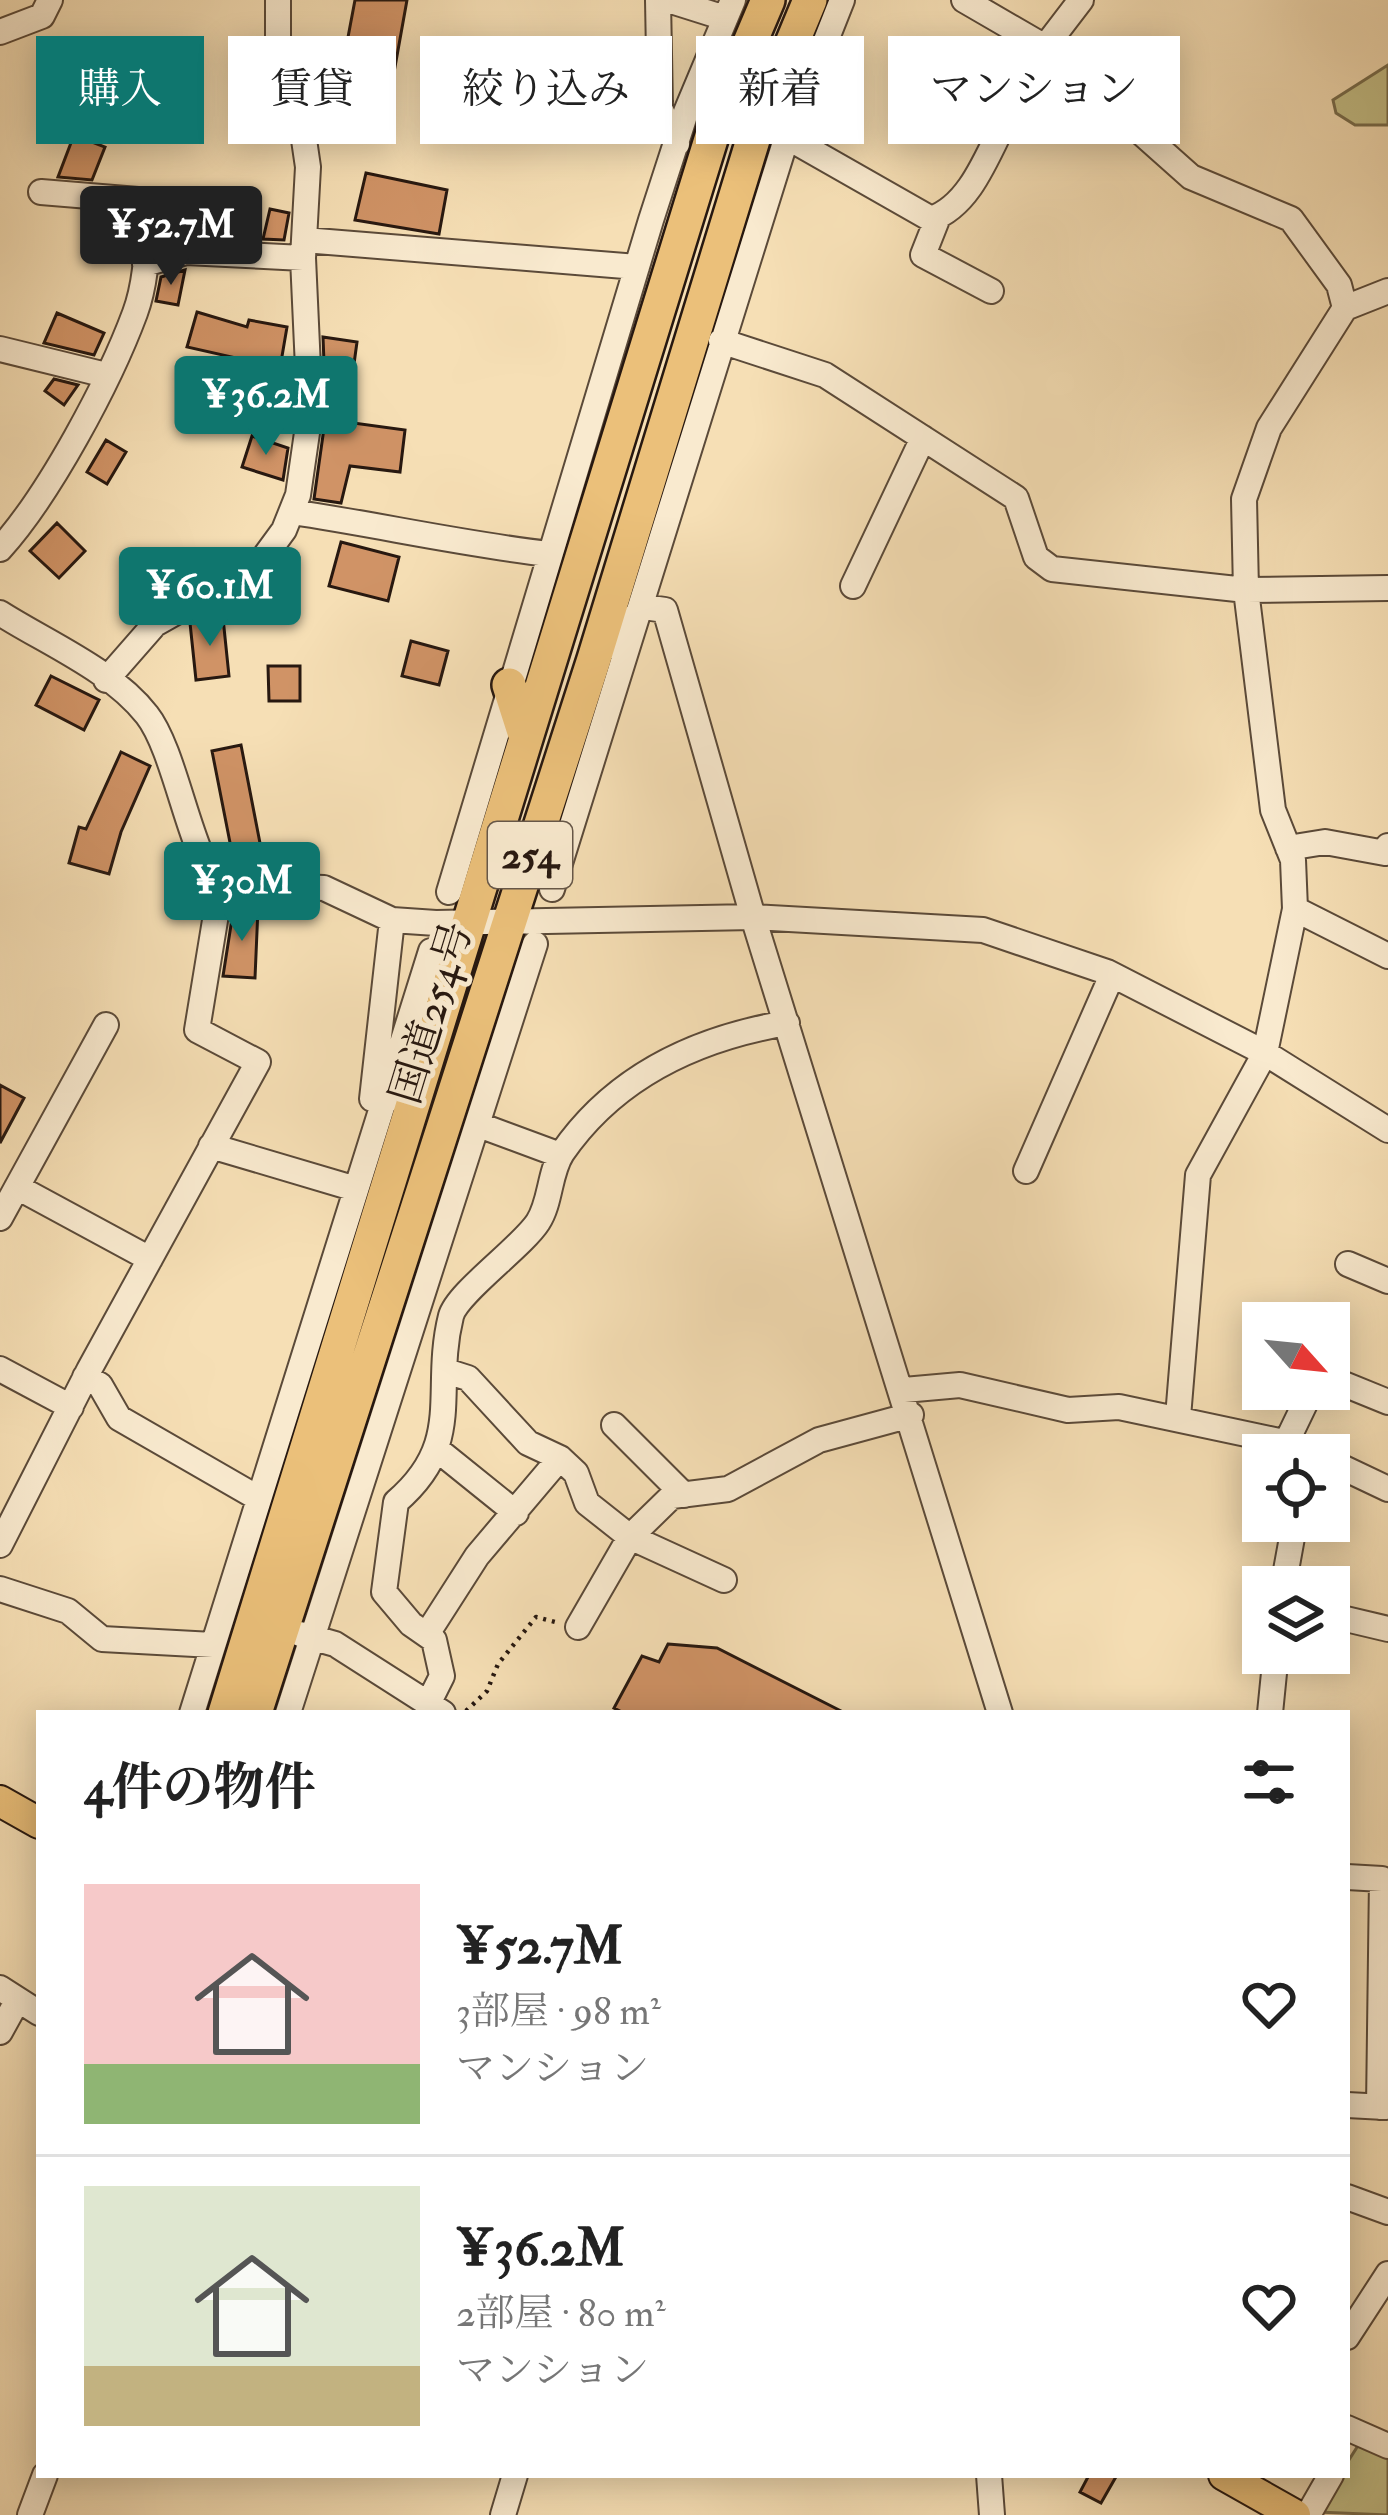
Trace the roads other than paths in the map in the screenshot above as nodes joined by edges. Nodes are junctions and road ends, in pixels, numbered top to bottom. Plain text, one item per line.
1 (50, 0) edge
2 (278, 0) edge
3 (658, 0) edge
4 (668, 0) edge
5 (768, 0) edge
6 (810, 0) edge
7 (842, 0) edge
8 (964, 0) edge
9 (1081, 0) edge
10 (729, 9) edge
11 (0, 32) edge
12 (661, 36) edge
13 (795, 36) edge
14 (828, 36) edge
15 (1025, 36) edge
16 (1059, 36) edge
17 (672, 101) edge
18 (672, 123) edge
19 (752, 144) edge
20 (785, 144) edge
21 (787, 144) edge
22 (991, 144) edge
23 (1153, 144) edge
24 (41, 192) dead end
25 (938, 218) junction
26 (304, 249) junction
27 (145, 264) junction
28 (637, 267) junction
29 (991, 291) dead end
30 (1388, 291) edge
31 (1345, 308) junction
32 (721, 341) junction
33 (0, 349) edge
34 (106, 375) junction
35 (923, 438) junction
36 (292, 512) junction
37 (0, 549) edge
38 (549, 554) junction
39 (854, 586) dead end
40 (1388, 588) edge
41 (1246, 590) junction
42 (644, 607) junction
43 (0, 613) edge
44 (594, 658) junction
45 (106, 680) junction
46 (509, 685) junction
47 (526, 738) junction
48 (1388, 846) edge
49 (1288, 848) junction
50 (221, 884) junction
51 (551, 889) dead end
52 (458, 907) junction
53 (1295, 909) junction
54 (754, 917) junction
55 (392, 920) junction
56 (508, 920) junction
57 (535, 944) dead end
58 (431, 951) dead end
59 (1388, 956) edge
60 (1112, 975) junction
61 (787, 1023) junction
62 (106, 1025) dead end
63 (1265, 1052) junction
64 (466, 1060) junction
65 (385, 1102) junction
66 (1388, 1130) edge
67 (477, 1131) junction
68 (211, 1146) junction
69 (398, 1152) junction
70 (560, 1155) junction
71 (1026, 1171) dead end
72 (17, 1186) junction
73 (355, 1193) junction
74 (0, 1218) edge
75 (150, 1259) junction
76 (1348, 1264) dead end
77 (1388, 1281) edge
78 (0, 1369) edge
79 (446, 1371) junction
80 (86, 1378) junction
81 (1350, 1387) edge
82 (1388, 1402) edge
83 (908, 1403) junction
84 (70, 1408) junction
85 (1178, 1417) junction
86 (614, 1425) dead end
87 (1242, 1434) edge
88 (439, 1451) junction
89 (560, 1458) junction
90 (1350, 1471) edge
91 (1388, 1489) edge
92 (684, 1495) junction
93 (258, 1498) junction
94 (516, 1514) junction
95 (630, 1537) junction
96 (0, 1545) edge
97 (724, 1580) dead end
98 (0, 1589) edge
99 (221, 1615) junction
100 (1350, 1621) edge
101 (578, 1627) road end
102 (1388, 1629) edge
103 (296, 1633) junction
104 (427, 1634) junction
105 (213, 1645) junction
106 (1274, 1674) edge
107 (235, 1676) junction
108 (436, 1706) edge
109 (192, 1710) edge
110 (226, 1710) edge
111 (257, 1710) edge
112 (288, 1710) edge
113 (999, 1710) edge
114 (1270, 1710) edge
115 (0, 1801) edge
116 (36, 1821) edge
117 (1350, 1877) edge
118 (18, 2001) edge
119 (0, 2032) edge
120 (1350, 2105) edge
121 (1350, 2198) edge
122 (1388, 2212) edge
123 (1388, 2274) edge
124 (1350, 2332) edge
125 (1350, 2436) edge
126 (1388, 2446) edge
127 (44, 2478) edge
128 (514, 2478) edge
129 (988, 2478) edge
130 (1229, 2478) edge
131 (1329, 2478) edge
132 (30, 2515) edge
133 (503, 2515) edge
134 (992, 2515) edge
135 (1295, 2515) edge
136 (1308, 2515) edge

1 - 11 street
2 - 26 street
3 - 12 street
4 - 10 street
5 - 47 highway, 国道254号 / 254
6 - 13 highway, 国道254号 / 254
7 - 14 street
8 - 15 street
9 - 16 street
10 - 17 street
18 - 28 street
19 - 44 highway, 国道254号 / 254
20 - 32 street
21 - 25 street
22 - 25 street
23 - 31 street
24 - 27 street
25 - 29 street
26 - 27 street
26 - 28 street
26 - 36 street
27 - 34 street
28 - 38 street
30 - 31 street
31 - 41 street
32 - 35 street
32 - 42 street
33 - 34 street
34 - 37 street
35 - 39 street
35 - 41 street
36 - 38 street
36 - 45 street
38 - 46 street
40 - 41 street
41 - 49 street
42 - 44 street
42 - 51 street
42 - 54 street
43 - 45 street
44 - 56 highway, 国道254号 / 254
45 - 50 street
46 - 47 highway
46 - 52 street
47 - 52 highway, 国道254号 / 254
48 - 49 street
49 - 53 street
50 - 55 street
50 - 68 street
52 - 55 street
52 - 56 street
52 - 69 highway, 国道254号 / 254
53 - 59 street
53 - 63 street
54 - 56 street
54 - 60 street
54 - 61 street
55 - 65 street
56 - 64 highway, 国道254号 / 254
57 - 67 street
58 - 65 street
60 - 63 street
60 - 71 street
61 - 70 street
61 - 83 street
62 - 72 street
63 - 66 street
63 - 85 street
64 - 67 street
64 - 103 highway, 国道254号 / 254
65 - 73 street
67 - 70 street
67 - 103 street
68 - 73 street
68 - 75 street
69 - 73 street
69 - 107 highway, 国道254号 / 254
70 - 79 street
72 - 74 street
72 - 75 street
73 - 93 street
75 - 80 street
76 - 77 street
78 - 84 street
79 - 88 street
79 - 89 street
80 - 84 street
80 - 93 street
81 - 82 street
83 - 85 street
83 - 92 street
83 - 113 street
84 - 96 street
85 - 87 street
86 - 92 street
88 - 94 street
88 - 104 street
89 - 94 street
89 - 95 street
90 - 91 street
92 - 95 street
93 - 99 street
94 - 104 street
95 - 97 street
95 - 101 street
98 - 105 street
99 - 105 street
99 - 107 street
100 - 102 street
103 - 108 street
103 - 111 highway, 国道254号 / 254
103 - 112 street
104 - 108 street
105 - 109 street
106 - 114 street
107 - 110 highway, 国道254号 / 254
115 - 116 main road
117 - 120 street
118 - 119 street
121 - 122 street
123 - 124 street
125 - 126 street
127 - 132 street
128 - 133 street
129 - 134 street
130 - 135 main road
131 - 136 street

